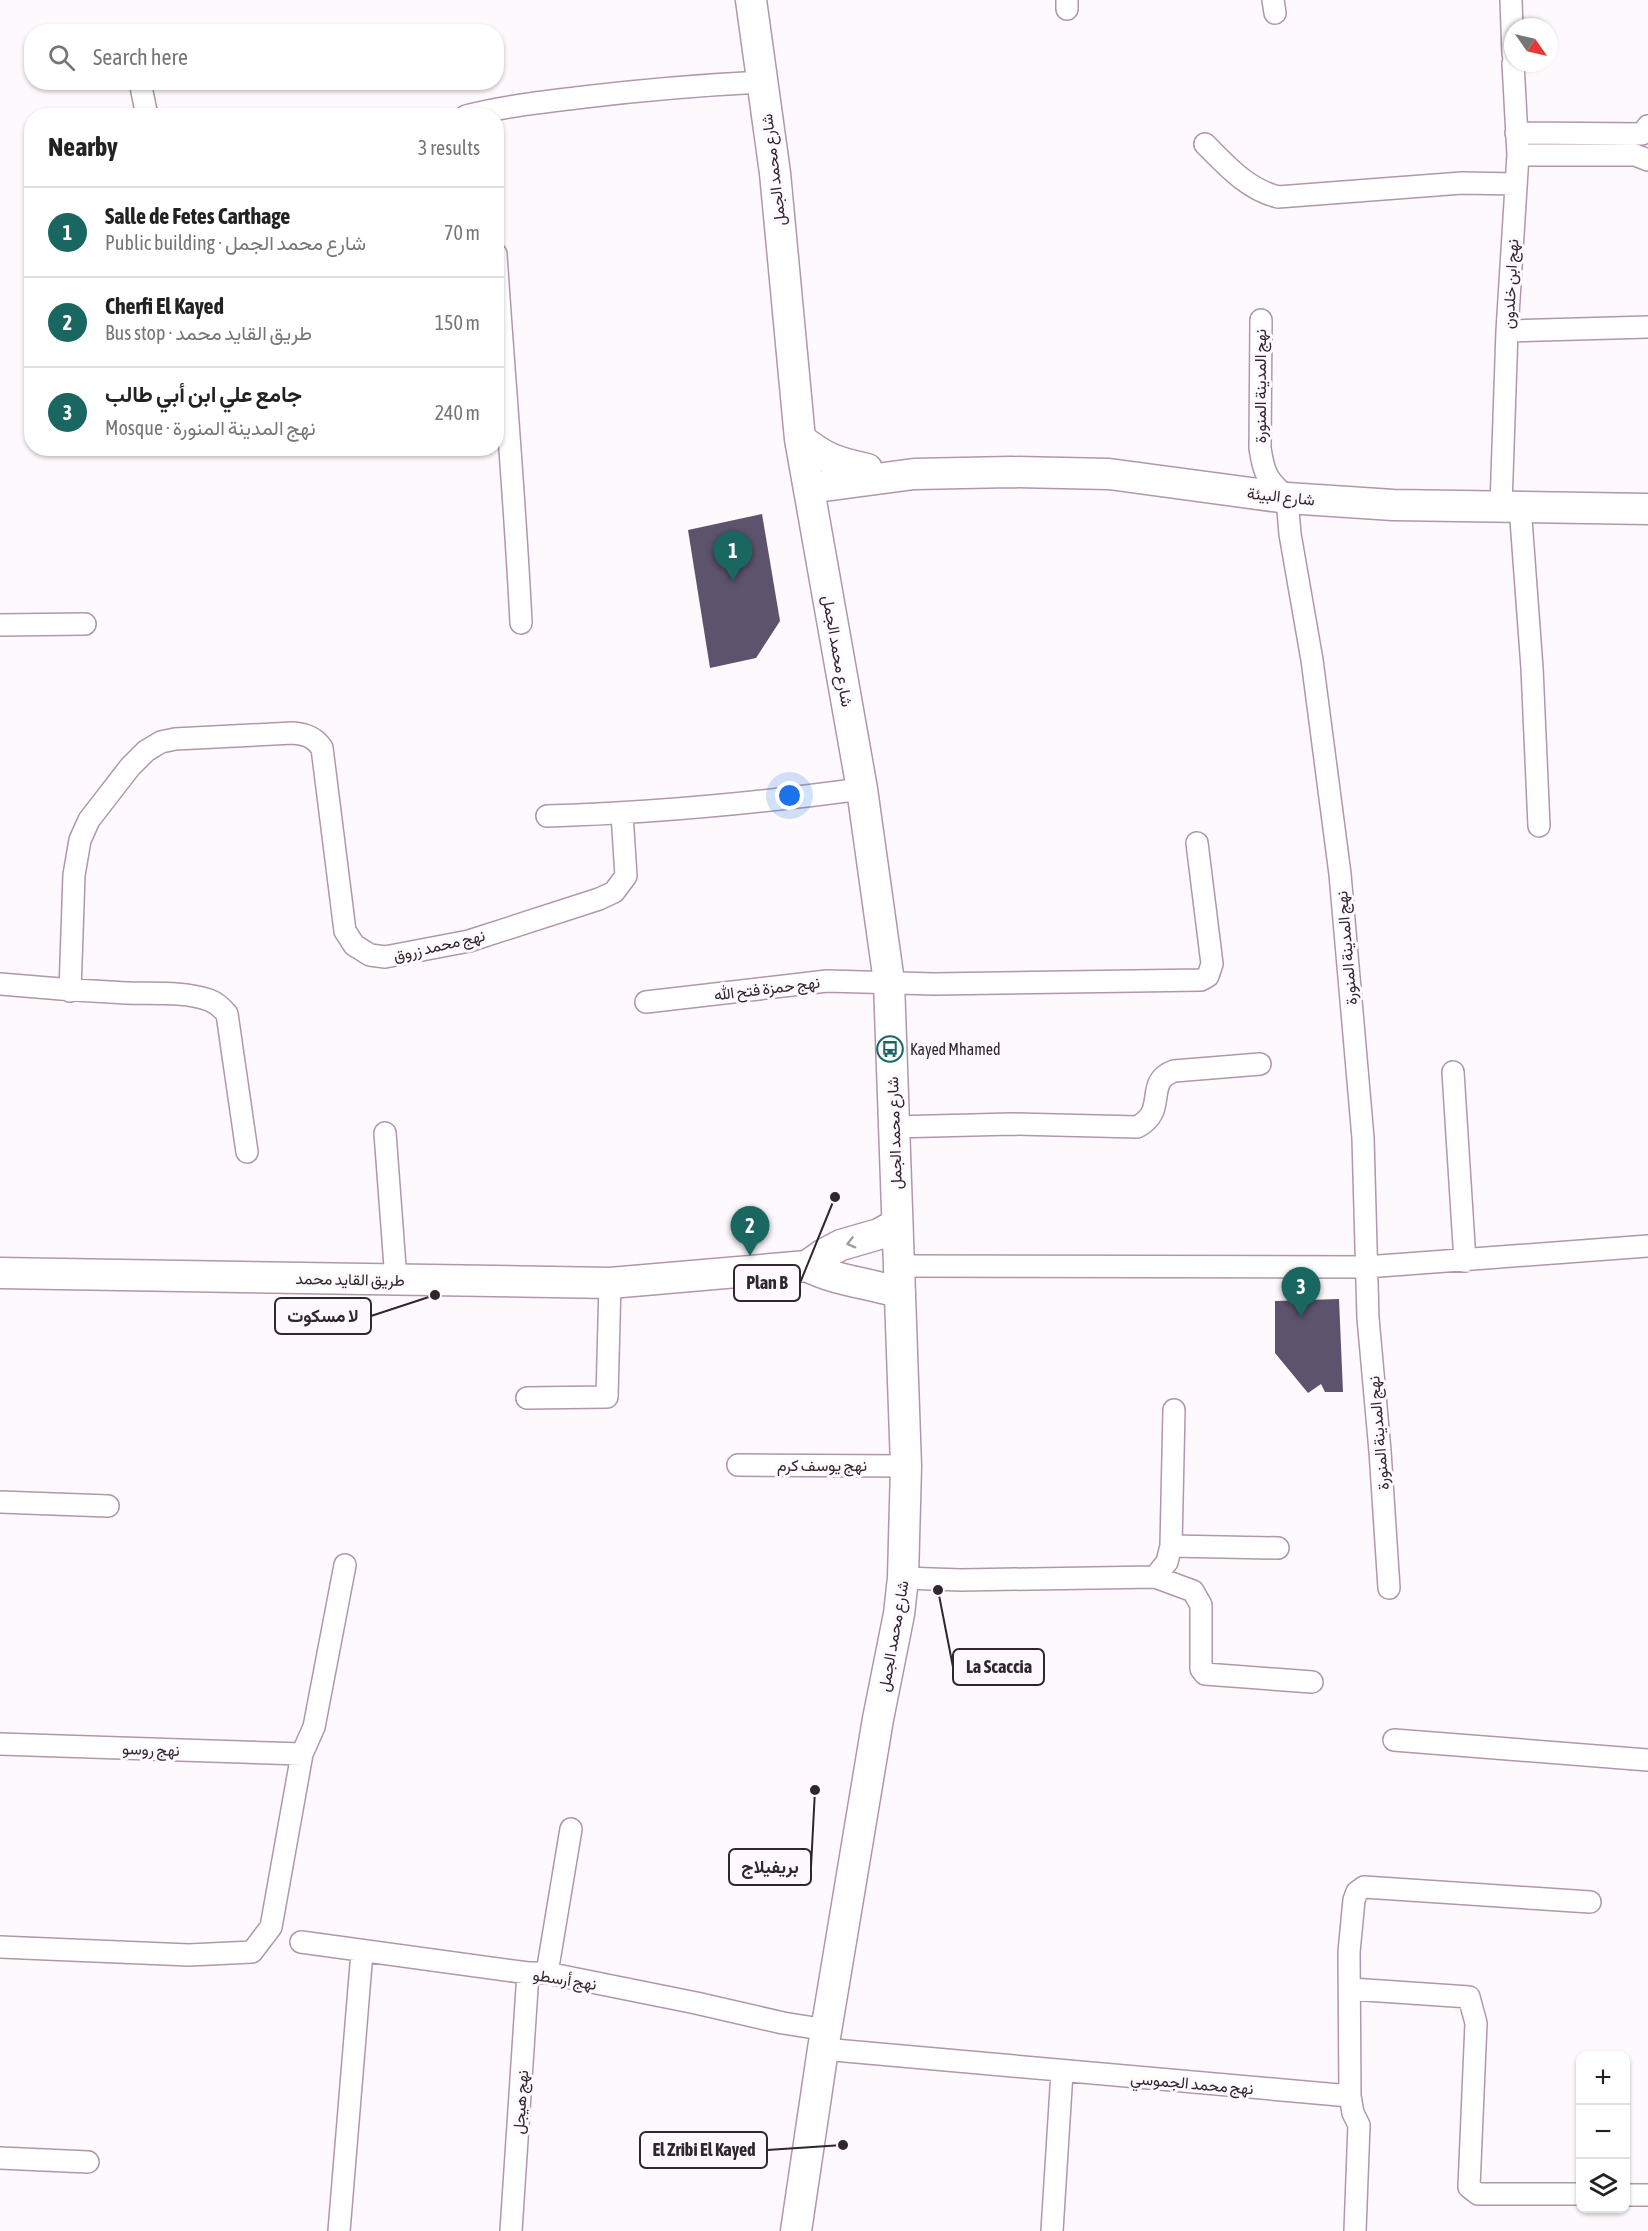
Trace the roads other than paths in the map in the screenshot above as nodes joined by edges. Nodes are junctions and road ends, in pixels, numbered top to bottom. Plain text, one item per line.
1 (752, 0) edge
2 (1511, 0) edge
3 (1512, 18) edge
4 (1513, 72) edge
5 (762, 82) junction
6 (142, 90) edge
7 (145, 108) edge
8 (504, 111) edge
9 (1648, 126) edge
10 (1516, 133) junction
11 (1205, 144) dead end
12 (1518, 155) junction
13 (1648, 160) edge
14 (1516, 184) junction
15 (1261, 320) dead end
16 (1648, 327) edge
17 (1507, 331) junction
18 (504, 438) edge
19 (800, 439) junction
20 (869, 474) junction
21 (807, 481) junction
22 (1287, 498) junction
23 (1510, 506) junction
24 (1648, 509) edge
25 (817, 532) junction
26 (521, 623) dead end
27 (85, 624) dead end
28 (0, 626) edge
29 (862, 789) junction
30 (622, 814) junction
31 (547, 816) dead end
32 (1539, 826) dead end
33 (1197, 843) dead end
34 (889, 981) junction
35 (0, 984) edge
36 (70, 991) junction
37 (646, 1002) dead end
38 (1260, 1064) dead end
39 (1453, 1072) dead end
40 (893, 1127) junction
41 (385, 1133) dead end
42 (247, 1152) dead end
43 (897, 1224) junction
44 (1648, 1246) edge
45 (1465, 1261) junction
46 (807, 1266) junction
47 (1366, 1267) junction
48 (0, 1273) edge
49 (900, 1279) junction
50 (396, 1280) junction
51 (610, 1283) junction
52 (527, 1398) dead end
53 (1174, 1410) dead end
54 (738, 1465) dead end
55 (906, 1466) junction
56 (0, 1502) edge
57 (108, 1506) dead end
58 (1171, 1546) junction
59 (1278, 1548) dead end
60 (345, 1565) dead end
61 (1155, 1577) junction
62 (903, 1578) junction
63 (1389, 1588) dead end
64 (1312, 1682) dead end
65 (1394, 1740) dead end
66 (0, 1744) edge
67 (302, 1754) junction
68 (1648, 1760) edge
69 (572, 1829) dead end
70 (1590, 1902) dead end
71 (301, 1942) dead end
72 (0, 1947) edge
73 (362, 1952) junction
74 (538, 1973) junction
75 (1351, 1989) junction
76 (825, 2040) junction
77 (1062, 2072) junction
78 (1350, 2096) junction
79 (0, 2158) edge
80 (88, 2162) dead end
81 (1576, 2194) edge
82 (1630, 2194) edge
83 (1648, 2195) edge
84 (339, 2231) edge
85 (511, 2231) edge
86 (796, 2231) edge
87 (1052, 2231) edge
88 (1355, 2231) edge

1 - 5 street, شارع محمد الجمل
2 - 3 street
4 - 10 street, نهج ابن خلدون
5 - 8 street
5 - 19 street, شارع محمد الجمل
6 - 7 street
9 - 10 street
10 - 12 street, نهج ابن خلدون
11 - 14 street
12 - 13 street
12 - 14 street, نهج ابن خلدون
14 - 17 street, نهج ابن خلدون
15 - 22 street, نهج المدينة المنورة
16 - 17 street
17 - 23 street, نهج ابن خلدون
18 - 26 street
19 - 20 street
19 - 21 street, شارع محمد الجمل
20 - 21 street, شارع البيئة
20 - 22 street, شارع البيئة
20 - 25 street
21 - 25 street, شارع محمد الجمل
22 - 23 street, شارع البيئة
22 - 47 street, نهج المدينة المنورة
23 - 24 street, شارع البيئة
23 - 32 street, نهج ابن خلدون
25 - 29 street, شارع محمد الجمل
27 - 28 street
29 - 30 street
29 - 34 street, شارع محمد الجمل
30 - 31 street
30 - 36 street, نهج محمد زروق
33 - 34 street, نهج حمزة فتح الله
34 - 37 street, نهج حمزة فتح الله
34 - 40 street, شارع محمد الجمل
35 - 36 street
36 - 42 street
38 - 40 street
39 - 45 street
40 - 43 street, شارع محمد الجمل
41 - 50 street
43 -> 46 street, طريق القايد محمد
43 - 49 street, شارع محمد الجمل
44 - 45 street
45 - 47 street
46 - 49 street, طريق القايد محمد
46 - 51 street, طريق القايد محمد
47 - 49 street
47 - 63 street, نهج المدينة المنورة
48 - 50 street, طريق القايد محمد
49 - 55 street, شارع محمد الجمل
50 - 51 street, طريق القايد محمد
51 - 52 street
53 - 58 street
54 - 55 street, نهج يوسف كرم
55 - 62 street, شارع محمد الجمل
56 - 57 street
58 - 59 street
58 - 61 street
60 - 67 street
61 - 62 street
61 - 64 street
62 - 76 street, شارع محمد الجمل
65 - 68 street
66 - 67 street, نهج روسو
67 - 72 street
69 - 74 street, نهج هيجل
70 - 75 street
71 - 73 street, نهج أرسطو
73 - 74 street, نهج أرسطو
73 - 84 street
74 - 76 street, نهج أرسطو
74 - 85 street, نهج هيجل
75 - 78 street
75 - 81 street
76 - 77 street, نهج محمد الجموسي
76 - 86 street, شارع محمد الجمل
77 - 78 street, نهج محمد الجموسي
77 - 87 street
78 - 88 street
79 - 80 street
82 - 83 street

